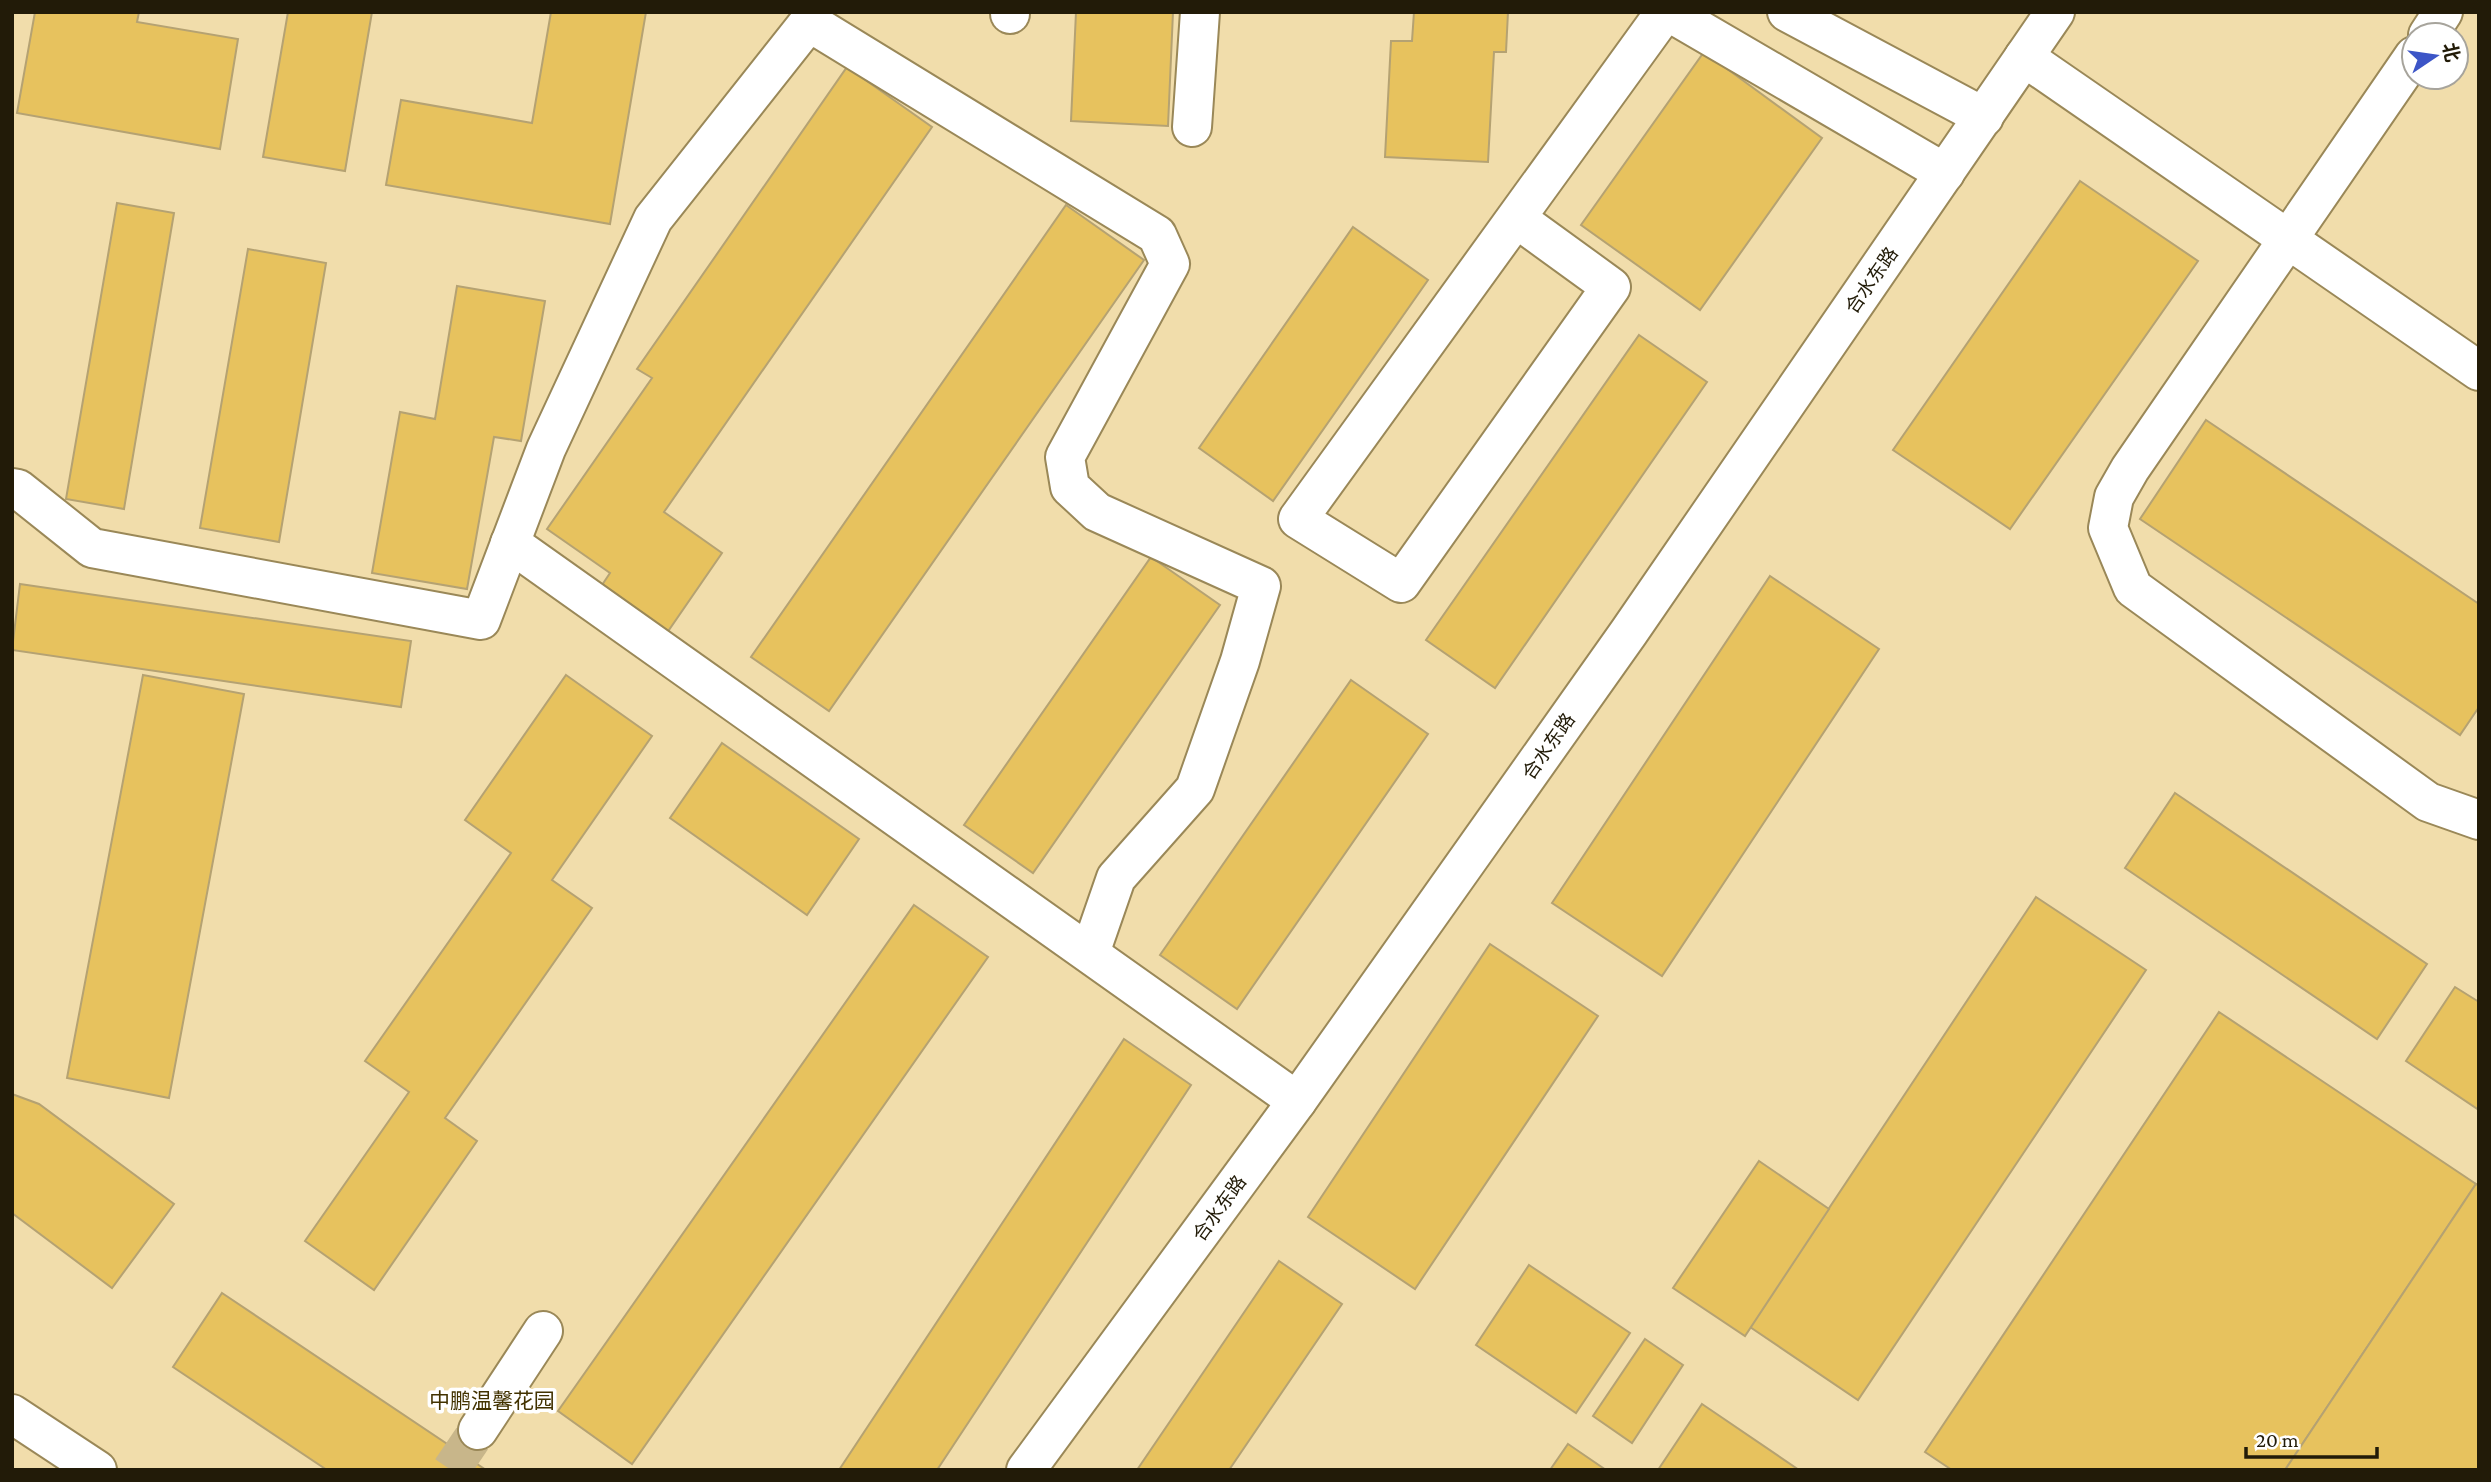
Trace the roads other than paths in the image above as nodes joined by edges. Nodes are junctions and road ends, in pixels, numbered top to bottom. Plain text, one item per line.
1 (1200, 12) edge
2 (1667, 12) edge
3 (1787, 12) edge
4 (2055, 12) edge
5 (2024, 57) junction
6 (2400, 77) edge
7 (1984, 117) junction
8 (1192, 127) dead end
9 (1945, 173) junction
10 (1516, 218) junction
11 (2289, 240) junction
12 (2479, 371) edge
13 (12, 488) edge
14 (510, 543) junction
15 (2479, 820) edge
16 (1090, 953) junction
17 (1297, 1101) junction
18 (543, 1331) dead end
19 (12, 1414) edge
20 (478, 1430) tunnel mouth
21 (97, 1470) edge
22 (1026, 1470) edge

1 - 8 street
2 - 9 street
2 - 10 street
3 - 7 street
4 - 5 street, 合水东路
5 - 7 street, 合水东路
5 - 11 street
6 - 11 street
7 - 9 street, 合水东路
9 - 17 street, 合水东路
10 - 10 street
11 - 12 street
11 - 15 street
13 - 14 street
14 - 16 street
14 - 16 street
16 - 17 street
17 - 22 street, 合水东路
18 - 20 street
19 - 21 street

